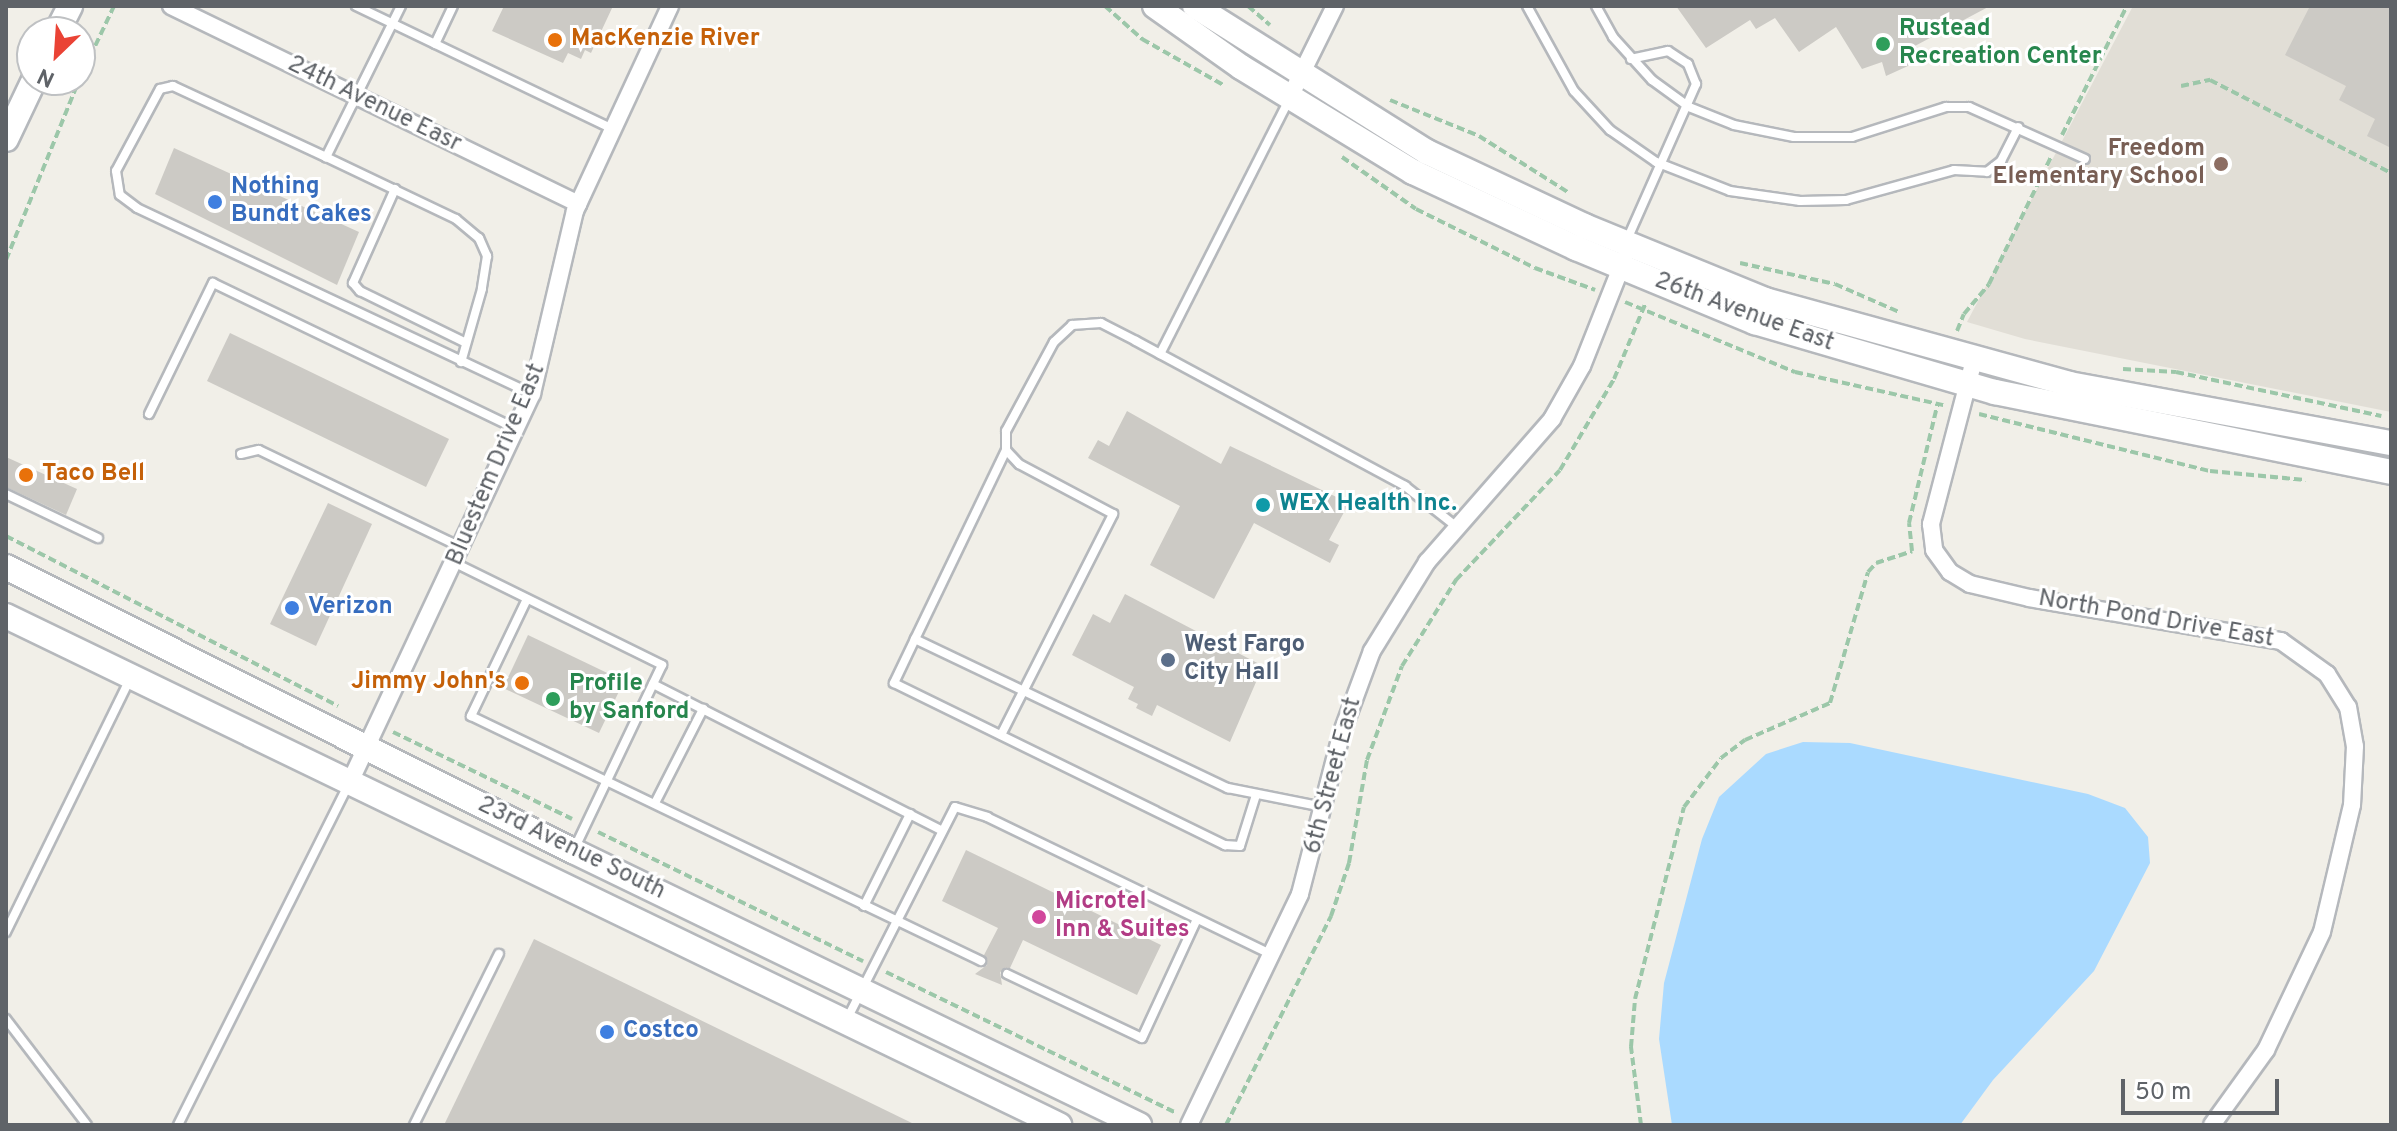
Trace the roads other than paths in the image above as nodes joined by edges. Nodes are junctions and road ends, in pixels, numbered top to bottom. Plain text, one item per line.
1 (171, 6) edge
2 (356, 6) edge
3 (401, 6) edge
4 (453, 6) edge
5 (670, 6) edge
6 (1155, 6) edge
7 (1195, 6) edge
8 (1335, 6) edge
9 (1527, 6) edge
10 (1596, 6) edge
11 (393, 24) junction
12 (435, 44) junction
13 (1631, 59) junction
14 (1296, 87) junction
15 (26, 96) edge
16 (358, 97) junction
17 (1689, 107) junction
18 (2018, 127) junction
19 (613, 129) junction
20 (6, 139) edge
21 (326, 157) junction
22 (2085, 159) dead end
23 (1660, 164) junction
24 (395, 189) junction
25 (578, 204) junction
26 (1626, 243) junction
27 (1623, 268) junction
28 (466, 343) junction
29 (1160, 354) junction
30 (1970, 360) junction
31 (461, 362) junction
32 (532, 394) junction
33 (149, 414) dead end
34 (516, 429) junction
35 (2391, 443) edge
36 (1006, 450) junction
37 (241, 454) dead end
38 (2391, 472) edge
39 (6, 494) edge
40 (1457, 527) junction
41 (98, 538) dead end
42 (458, 556) junction
43 (6, 567) edge
44 (527, 599) junction
45 (6, 616) edge
46 (915, 639) junction
47 (132, 676) junction
48 (653, 684) junction
49 (1023, 691) junction
50 (703, 709) junction
51 (1001, 735) junction
52 (367, 748) junction
53 (607, 780) junction
54 (350, 782) junction
55 (1256, 795) junction
56 (655, 803) junction
57 (1324, 807) junction
58 (910, 814) junction
59 (939, 829) junction
60 (573, 851) junction
61 (864, 906) junction
62 (1197, 919) junction
63 (894, 920) junction
64 (6, 932) edge
65 (499, 954) dead end
66 (1271, 955) junction
67 (981, 961) dead end
68 (1007, 974) dead end
69 (860, 990) junction
70 (6, 1019) edge
71 (846, 1022) junction
72 (1190, 1123) edge
73 (87, 1125) edge
74 (178, 1125) edge
75 (414, 1125) edge
76 (1059, 1125) edge
77 (1139, 1125) edge
78 (2212, 1125) edge

1 - 16 street, 24th Avenue Easr
2 - 11 lane
3 - 11 lane
4 - 12 lane
5 - 19 street, Bluestem Drive East
6 - 14 street, 26th Avenue East
7 - 14 street, 26th Avenue East
8 - 14 street
9 - 23 lane
10 - 13 lane
11 - 12 lane
11 - 16 lane
12 - 19 lane
13 - 17 lane
13 - 17 lane
14 - 26 street, 26th Avenue East
14 - 27 street, 26th Avenue East
14 - 29 lane
15 - 20 street
16 - 21 lane
16 - 25 street, 24th Avenue Easr
17 - 18 lane
17 - 23 lane
18 - 22 lane
18 - 23 lane
19 - 25 street, Bluestem Drive East
21 - 24 lane
21 - 31 lane
23 - 26 lane
24 - 28 lane
24 - 28 lane
25 - 32 street, Bluestem Drive East
26 - 27 street, 6th Street East
26 - 30 street, 26th Avenue East
27 - 30 street, 26th Avenue East
27 - 40 street, 6th Street East
28 - 31 lane
29 - 36 lane
29 - 40 lane
30 - 35 street, 26th Avenue East
30 - 38 street, 26th Avenue East
30 - 78 street, North Pond Drive East
31 - 32 lane
32 - 34 street, Bluestem Drive East
33 - 34 lane
34 - 42 street, Bluestem Drive East
36 - 46 lane
36 - 49 lane
37 - 42 lane
39 - 41 lane
40 - 57 street, 6th Street East
42 - 44 lane
42 - 52 street, Bluestem Drive East
43 - 52 street, 23rd Avenue South
44 - 48 lane
44 - 53 lane
45 - 47 street, 23rd Avenue South
46 - 49 lane
46 - 51 lane
47 - 54 street, 23rd Avenue South
47 - 64 lane
48 - 50 lane
48 - 53 lane
49 - 51 lane
49 - 55 lane
50 - 56 lane
50 - 58 lane
51 - 55 lane
52 - 54 street, Bluestem Drive East
52 - 60 street, 23rd Avenue South
53 - 56 lane
53 - 60 lane
54 - 71 street, 23rd Avenue South
54 - 74 lane
55 - 57 lane
56 - 61 lane
57 - 66 street, 6th Street East
58 - 59 lane
58 - 61 lane
59 - 62 lane
59 - 63 lane
60 - 69 street, 23rd Avenue South
61 - 63 lane
62 - 66 lane
62 - 68 lane
63 - 67 lane
63 - 69 lane
65 - 75 lane
66 - 72 street, 6th Street East
69 - 71 lane
69 - 77 street, 23rd Avenue South
70 - 73 lane
71 - 76 street, 23rd Avenue South

